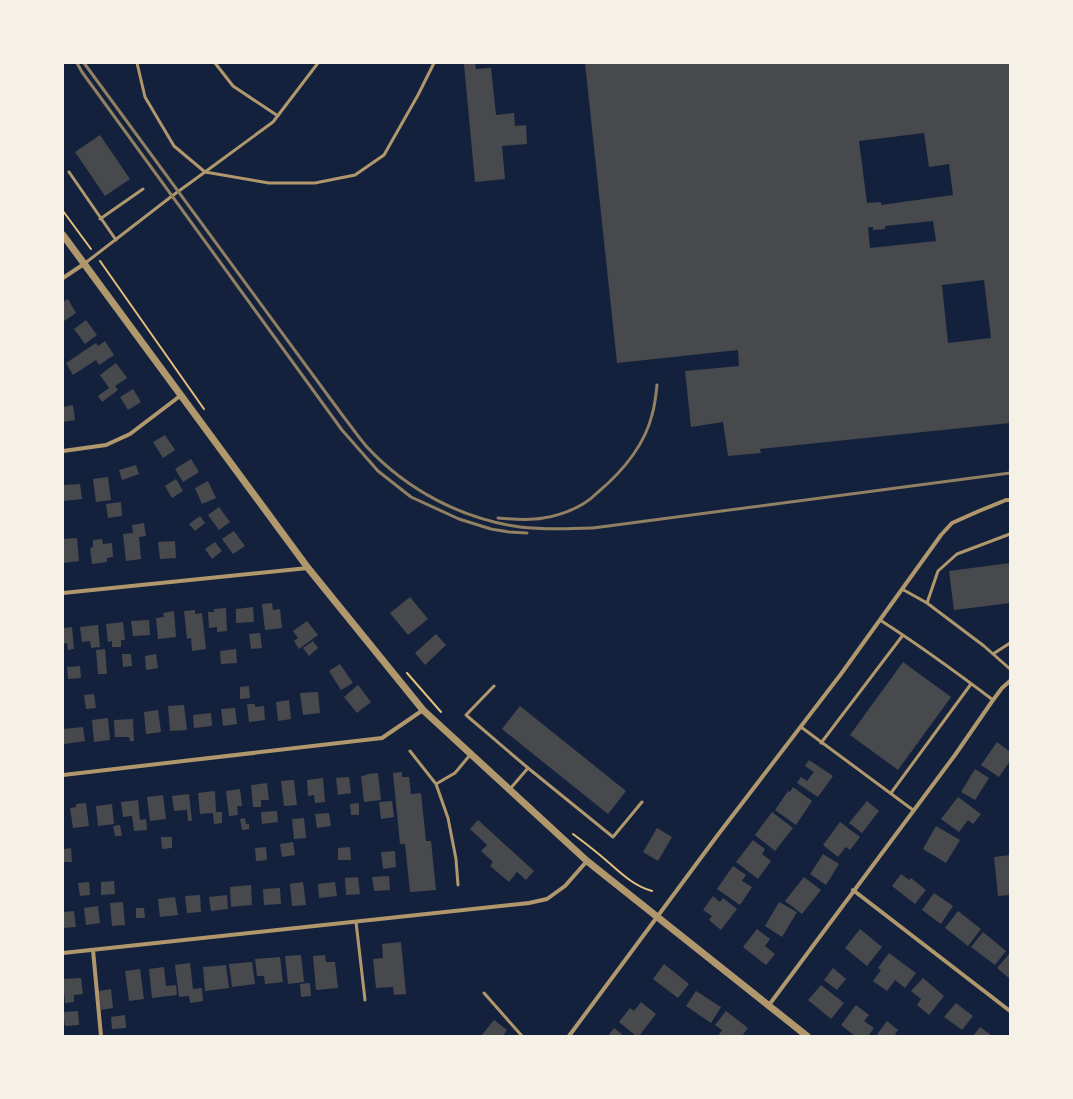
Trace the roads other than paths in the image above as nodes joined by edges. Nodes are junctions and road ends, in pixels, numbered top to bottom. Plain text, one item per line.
1 (137, 63) edge
2 (215, 63) edge
3 (318, 63) edge
4 (434, 63) edge
5 (278, 116) junction
6 (69, 172) dead end
7 (205, 172) junction
8 (143, 188) dead end
9 (100, 219) junction
10 (63, 235) edge
11 (116, 240) junction
12 (84, 264) junction
13 (63, 278) edge
14 (180, 396) junction
15 (63, 451) edge
16 (1010, 500) edge
17 (1010, 534) edge
18 (308, 568) junction
19 (902, 589) junction
20 (63, 593) edge
21 (927, 603) junction
22 (880, 620) junction
23 (903, 635) junction
24 (1010, 643) edge
25 (993, 654) junction
26 (1010, 669) edge
27 (1010, 681) edge
28 (972, 684) junction
29 (494, 686) dead end
30 (993, 700) junction
31 (423, 710) junction
32 (801, 727) junction
33 (821, 742) junction
34 (410, 751) dead end
35 (471, 754) junction
36 (528, 768) junction
37 (63, 775) edge
38 (436, 784) junction
39 (510, 788) junction
40 (891, 793) junction
41 (642, 802) dead end
42 (913, 810) junction
43 (587, 860) junction
44 (458, 885) dead end
45 (853, 890) junction
46 (657, 916) junction
47 (356, 922) junction
48 (93, 950) junction
49 (63, 953) edge
50 (484, 993) dead end
51 (364, 1000) dead end
52 (769, 1005) junction
53 (1010, 1012) edge
54 (101, 1036) edge
55 (522, 1036) edge
56 (569, 1036) edge
57 (808, 1036) edge

1 - 7 lane
2 - 5 lane
3 - 5 lane
4 - 7 lane
5 - 7 lane
6 - 9 lane
7 - 11 lane
8 - 9 lane
9 - 11 lane
10 - 12 street
11 - 12 lane
12 - 13 street
12 - 14 street
14 - 15 street
14 - 18 street
16 - 19 street
17 - 21 lane
18 - 20 street
18 - 31 street
19 - 21 lane
19 - 22 street
21 - 25 lane
22 - 23 lane
22 - 32 street
23 - 28 lane
23 - 33 lane
24 - 25 lane
25 - 26 lane
27 - 30 street
28 - 30 lane
28 - 40 lane
29 - 36 lane
30 - 42 street
31 - 35 street
31 - 37 street
32 - 33 lane
32 - 46 street
33 - 40 lane
34 - 38 lane
35 - 38 lane
35 - 39 street
36 - 39 lane
36 - 41 lane
38 - 44 lane
39 - 43 street
40 - 42 lane
42 - 45 street
43 - 46 street
43 - 47 street
45 - 52 street
45 - 53 street
46 - 52 street
46 - 56 street
47 - 48 street
47 - 51 lane
48 - 49 street
48 - 54 street
50 - 55 lane
52 - 57 street

